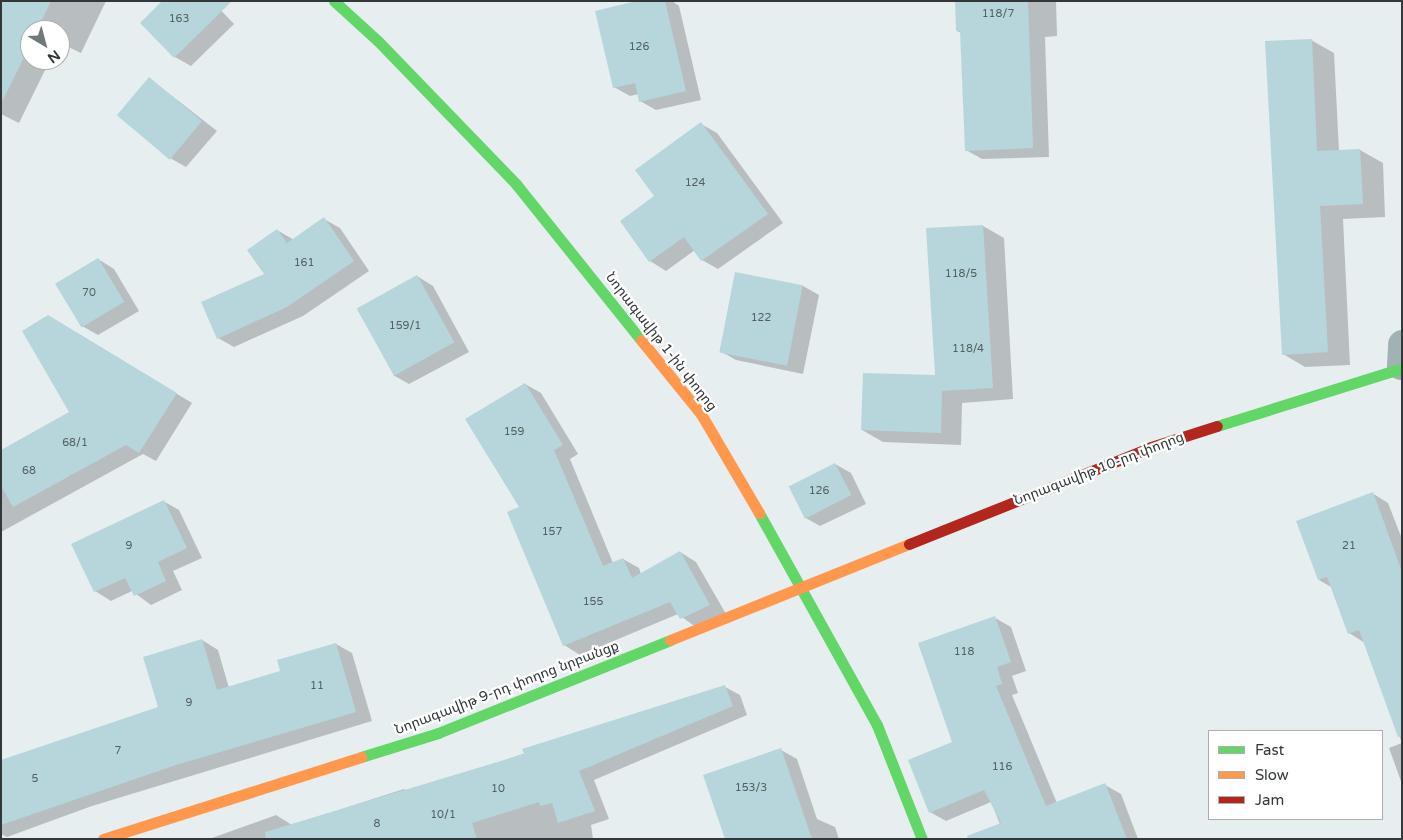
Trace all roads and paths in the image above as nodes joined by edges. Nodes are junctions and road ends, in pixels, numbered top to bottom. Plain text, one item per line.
1 (334, 1) edge
2 (1401, 359) edge
3 (802, 586) junction
4 (103, 839) edge
5 (922, 839) edge

1 - 3 street, Նորագավիթ 1-ին փողոց
2 - 3 street, Նորագավիթ 10-րդ փողոց
3 - 4 street, Նորագավիթ 9-րդ փողոց նրբանցք
3 - 5 street, Նորագավիթ 1-ին փողոց

